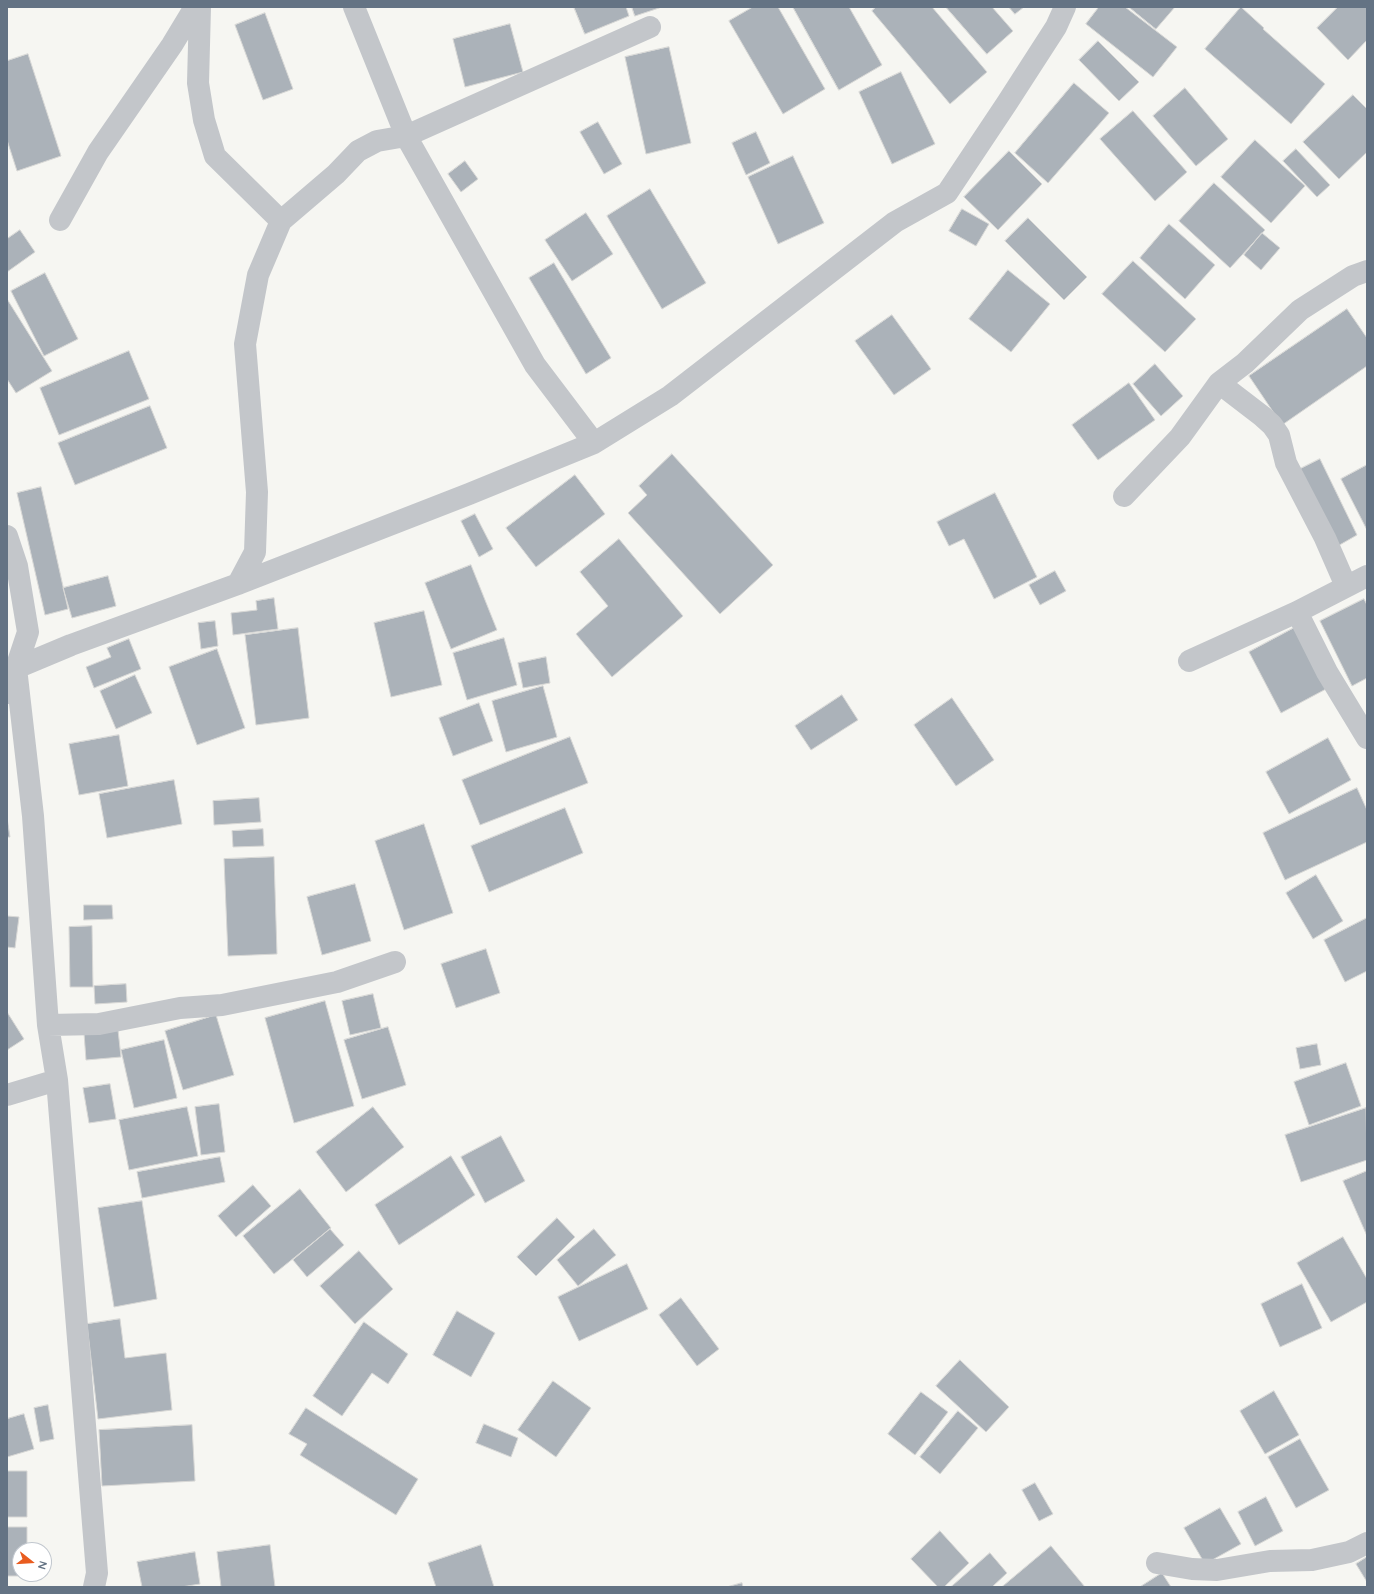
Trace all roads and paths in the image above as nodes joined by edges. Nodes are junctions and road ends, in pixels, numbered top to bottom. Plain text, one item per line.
1 (195, 7) edge
2 (200, 7) edge
3 (354, 7) edge
4 (1065, 7) edge
5 (650, 27) dead end
6 (406, 136) junction
7 (60, 220) dead end
8 (281, 221) junction
9 (1367, 271) edge
10 (1219, 383) junction
11 (594, 443) junction
12 (1124, 496) dead end
13 (7, 536) edge
14 (1367, 576) edge
15 (238, 584) junction
16 (1346, 586) junction
17 (1297, 612) junction
18 (1189, 661) dead end
19 (16, 668) junction
20 (7, 693) edge
21 (1367, 738) edge
22 (395, 962) dead end
23 (48, 1025) junction
24 (57, 1080) junction
25 (7, 1095) edge
26 (1367, 1543) edge
27 (1157, 1563) dead end
28 (94, 1587) edge

1 - 7 street
2 - 8 street
3 - 6 street
4 - 11 street
5 - 6 street
6 - 8 street
6 - 11 street
8 - 15 street
9 - 10 street
10 - 12 street
10 - 16 street
11 - 15 street
13 - 19 street
14 - 16 street
15 - 19 street
16 - 17 street
17 - 18 street
17 - 21 street
19 - 20 street
19 - 23 street
22 - 23 street
23 - 24 street
24 - 25 street
24 - 28 street
26 - 27 street

